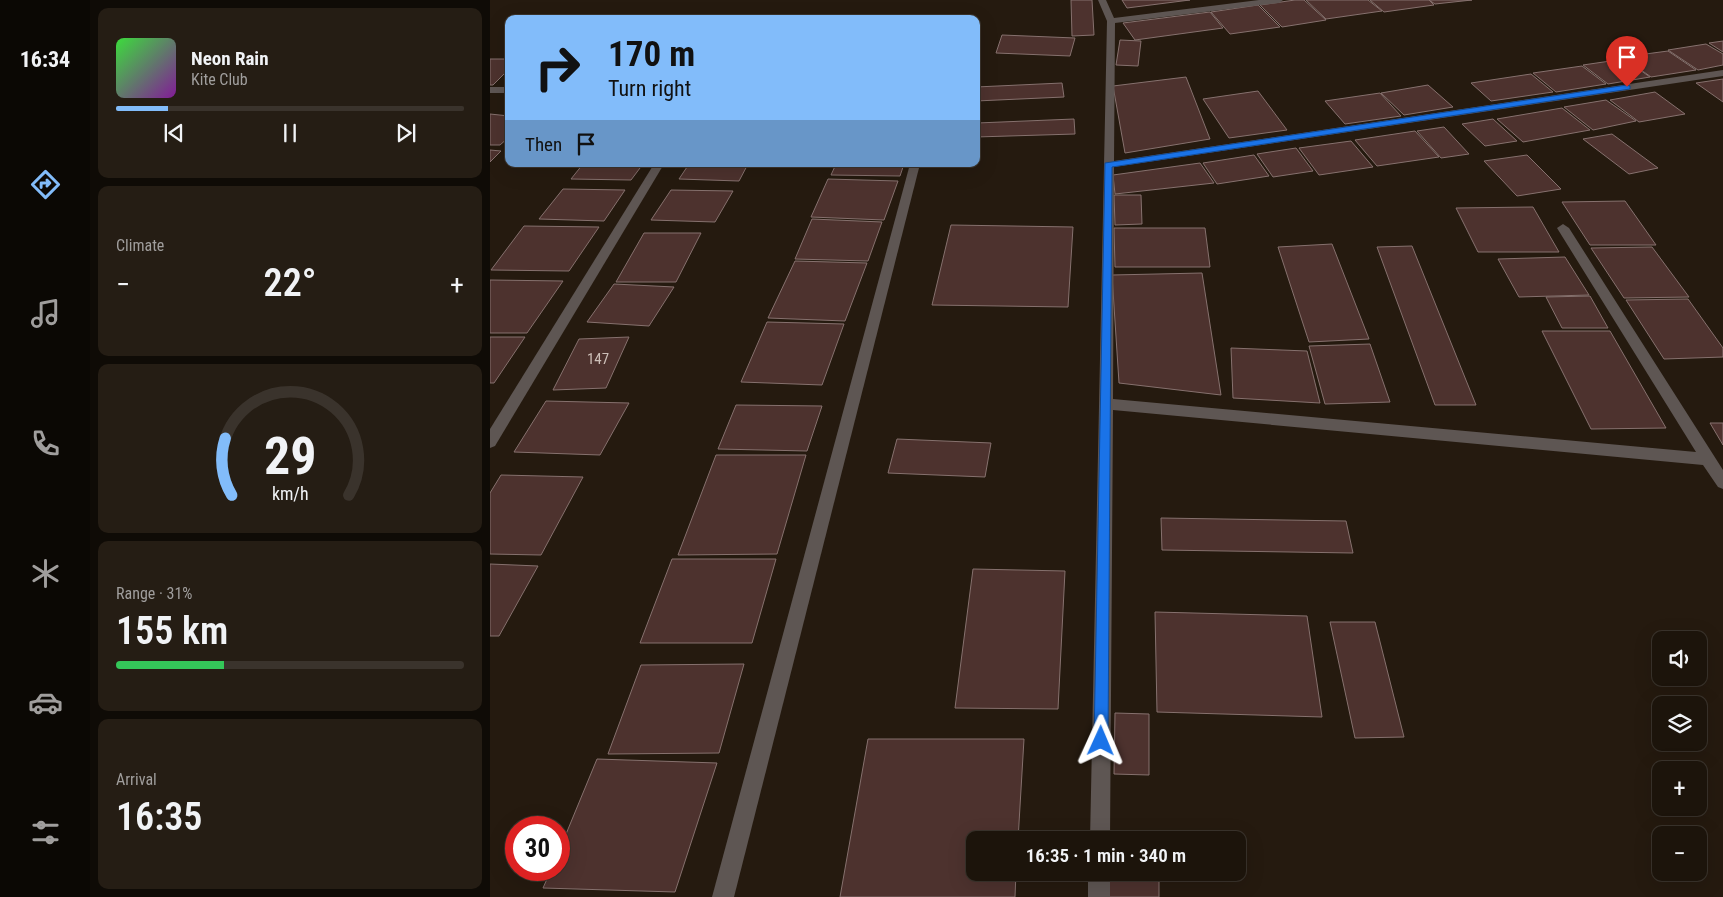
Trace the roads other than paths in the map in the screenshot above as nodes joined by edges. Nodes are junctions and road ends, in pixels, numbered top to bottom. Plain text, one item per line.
1 (1102, 0) edge
2 (1279, 0) edge
3 (1111, 21) junction
4 (1723, 73) edge
5 (490, 90) edge
6 (505, 90) edge
7 (1108, 165) junction
8 (658, 167) edge
9 (914, 167) edge
10 (1563, 228) dead end
11 (1105, 404) junction
12 (490, 442) edge
13 (1707, 459) junction
14 (1723, 483) edge
15 (1100, 831) edge
16 (1099, 881) edge
17 (723, 897) edge
18 (1099, 897) edge

1 - 3 street
2 - 3 street
3 - 7 street
4 - 7 street
5 - 6 street
7 - 11 street
8 - 12 street
9 - 17 street
10 - 13 street
11 - 13 street
11 - 15 street
13 - 14 street
16 - 18 street

